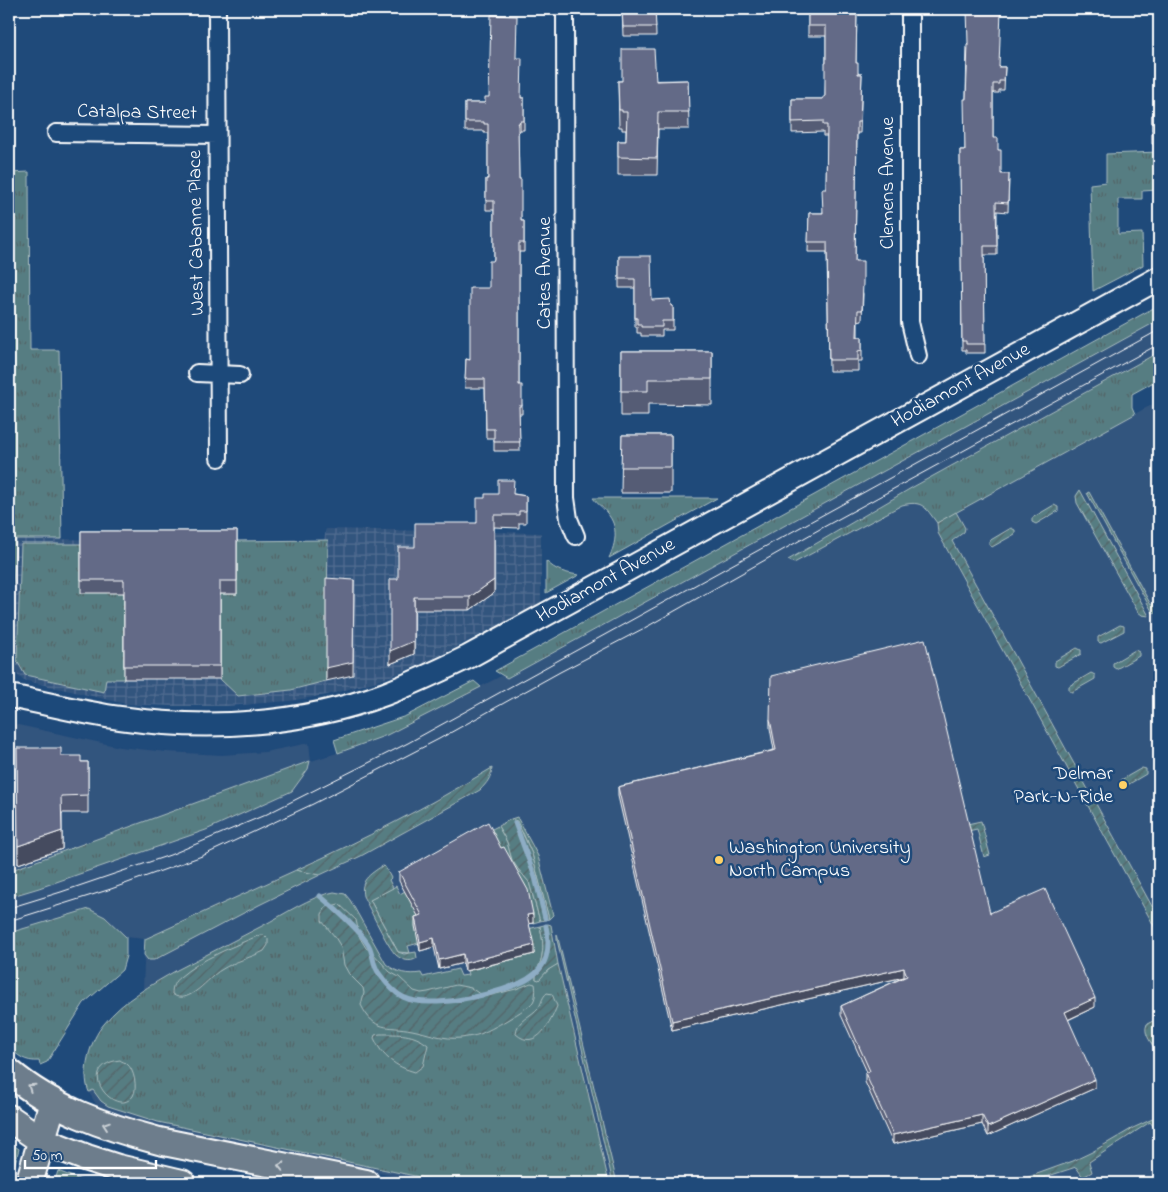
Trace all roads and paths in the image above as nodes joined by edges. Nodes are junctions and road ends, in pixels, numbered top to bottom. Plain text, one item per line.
1 (217, 9) edge
2 (565, 9) edge
3 (910, 9) edge
4 (56, 133) dead end
5 (217, 135) junction
6 (1159, 278) edge
7 (918, 356) dead end
8 (197, 373) dead end
9 (220, 374) junction
10 (240, 375) dead end
11 (219, 458) dead end
12 (576, 536) dead end
13 (9, 696) edge
14 (9, 1072) edge
15 (54, 1102) junction
16 (9, 1118) edge
17 (41, 1140) junction
18 (151, 1177) junction
19 (29, 1183) edge
20 (116, 1183) edge
21 (182, 1183) edge
22 (366, 1183) edge

1 - 5 street, West Cabanne Place
2 - 12 street, Cates Avenue
3 - 7 street, Clemens Avenue
4 - 5 street, Catalpa Street
5 - 9 street, West Cabanne Place
6 - 13 street, Hodiamont Avenue
8 - 9 street
9 - 10 street
9 - 11 street, West Cabanne Place
15 -> 14 main road
15 - 17 main road
22 -> 15 main road
16 - 17 main road
17 - 18 main road
17 - 19 main road
18 - 20 main road
18 - 21 main road

